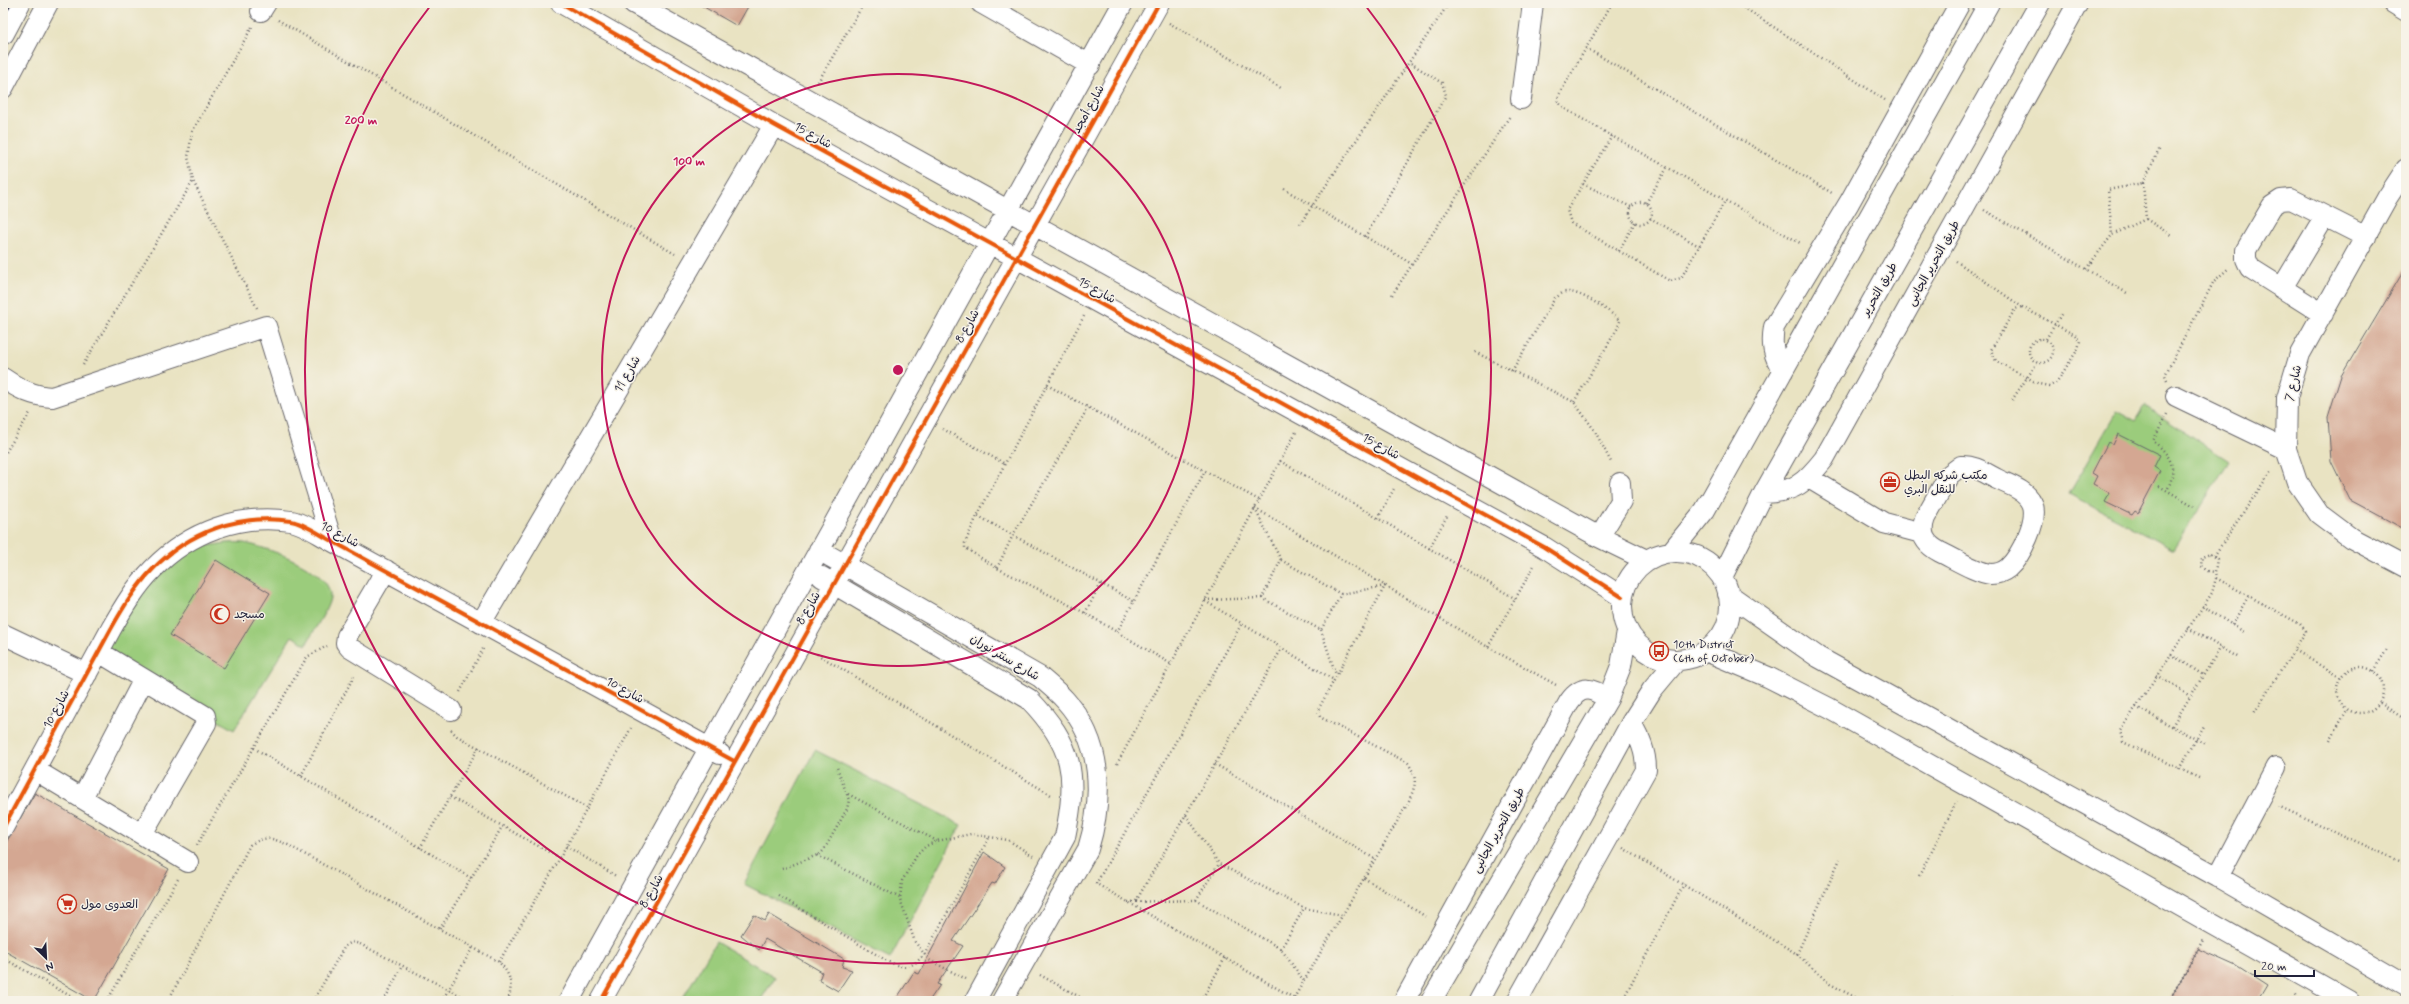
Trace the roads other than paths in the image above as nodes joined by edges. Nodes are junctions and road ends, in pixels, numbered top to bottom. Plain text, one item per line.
1 (19, 3) edge
2 (48, 3) edge
3 (561, 3) edge
4 (633, 3) edge
5 (981, 3) edge
6 (1123, 3) edge
7 (1533, 3) edge
8 (1960, 3) edge
9 (1989, 3) edge
10 (2040, 3) edge
11 (2078, 3) edge
12 (2393, 3) edge
13 (1156, 8) edge
14 (2406, 11) edge
15 (3, 34) edge
16 (1090, 65) junction
17 (3, 88) edge
18 (1522, 99) road end
19 (774, 125) junction
20 (2406, 169) edge
21 (1008, 210) junction
22 (1924, 210) junction
23 (2325, 216) junction
24 (1035, 225) junction
25 (1954, 225) junction
26 (2366, 237) junction
27 (990, 244) junction
28 (1016, 258) junction
29 (2282, 288) junction
30 (2323, 314) junction
31 (1783, 371) junction
32 (3, 378) edge
33 (2176, 396) road end
34 (2286, 449) junction
35 (1809, 478) junction
36 (1620, 483) road end
37 (1764, 493) junction
38 (1922, 533) junction
39 (1599, 537) junction
40 (332, 540) junction
41 (820, 550) junction
42 (1671, 552) junction
43 (1646, 560) junction
44 (845, 564) junction
45 (2406, 567) edge
46 (808, 569) junction
47 (386, 570) junction
48 (834, 583) junction
49 (1725, 585) junction
50 (1622, 598) junction
51 (487, 626) junction
52 (1627, 631) junction
53 (3, 634) edge
54 (1706, 651) junction
55 (99, 652) junction
56 (1677, 660) junction
57 (87, 674) junction
58 (144, 679) junction
59 (1608, 699) junction
60 (451, 710) road end
61 (1631, 723) junction
62 (708, 747) junction
63 (734, 761) junction
64 (2276, 767) dead end
65 (35, 770) junction
66 (82, 798) junction
67 (3, 828) edge
68 (142, 834) junction
69 (188, 862) road end
70 (2218, 877) junction
71 (2406, 986) edge
72 (979, 995) edge
73 (569, 1001) edge
74 (601, 1001) edge
75 (1002, 1001) edge
76 (1404, 1001) edge
77 (1431, 1001) edge
78 (1479, 1001) edge
79 (1518, 1001) edge
80 (2349, 1001) edge

1 - 15 main road
2 - 17 street
3 - 19 street, شارع 15
4 - 21 street
5 - 16 street
6 - 16 street, شارع أمجد
7 - 18 street
8 - 31 street
9 - 31 street
10 - 22 street, طريق التحرير
11 - 25 street, طريق التحرير الجانبى
12 - 14 street
13 - 24 street, شارع أمجد
16 - 21 street, شارع أمجد
19 - 27 street, شارع 15
19 - 51 street, شارع 11
20 - 26 street, شارع 7
21 - 24 street
21 - 27 street, شارع 8
22 - 25 street
22 - 37 street, طريق التحرير
23 - 26 street
23 - 29 street
23 - 29 street
24 - 28 street, شارع 8
24 - 39 street
25 - 35 street, طريق التحرير الجانبى
26 - 30 street, شارع 7
27 - 28 street, شارع 15
27 - 41 street, شارع 8
28 - 44 street, شارع 8
28 - 50 street, شارع 15
29 - 30 street
30 - 34 street, شارع 7
31 - 42 street
32 - 40 street
33 - 34 street
34 - 45 street, شارع 7
35 - 37 street, طريق التحرير الجانبى
35 - 38 street
36 - 39 street
37 - 49 street, طريق التحرير
38 - 38 street
39 - 43 street
40 - 47 street, شارع 10
40 - 55 street, شارع 10
41 - 44 street, شارع سنتر نوران
41 - 46 street, شارع 8
42 - 43 street
42 - 49 street
43 - 50 street
44 - 48 street, شارع 8
44 - 75 street, شارع سنتر نوران
46 - 48 street, شارع سنتر نوران
46 - 62 street, شارع 8
47 - 51 street, شارع 10
47 - 60 street
48 - 63 street, شارع 8
48 - 72 street, شارع سنتر نوران
49 - 54 street
49 - 70 street
50 - 52 street
51 - 62 street, شارع 10
52 - 56 street
52 - 59 street
53 - 57 street
54 - 56 street
54 - 80 street
55 - 57 street, شارع 10
55 - 58 street
56 - 61 street
57 - 65 street, شارع 10
58 - 66 street
58 - 68 street
59 - 76 street, طريق التحرير الجانبى
59 - 77 street
61 - 78 street
61 - 79 street
62 - 63 street, شارع 10
62 - 73 street, شارع 8
63 - 74 street, شارع 8
64 - 70 street
65 - 66 street
65 - 67 street, شارع 10
66 - 68 street
68 - 69 street
70 - 71 street

